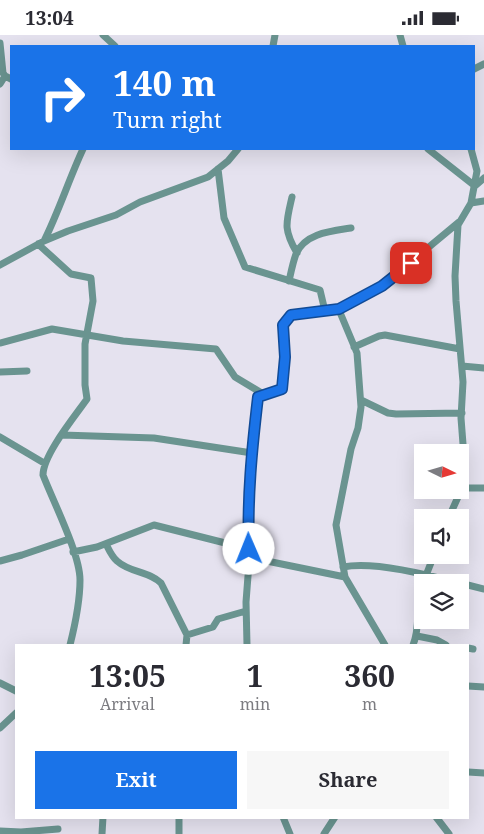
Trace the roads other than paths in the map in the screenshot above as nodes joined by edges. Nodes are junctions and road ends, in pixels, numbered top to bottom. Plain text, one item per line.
1 (103, 35) edge
2 (0, 43) edge
3 (114, 45) edge
4 (8, 77) edge
5 (0, 84) edge
6 (83, 150) edge
7 (237, 150) edge
8 (429, 150) edge
9 (471, 150) edge
10 (218, 169) junction
11 (484, 178) edge
12 (474, 186) junction
13 (292, 197) dead end
14 (484, 201) edge
15 (471, 203) junction
16 (459, 222) junction
17 (351, 228) dead end
18 (41, 242) junction
19 (297, 253) junction
20 (0, 265) edge
21 (288, 281) junction
22 (339, 309) junction
23 (325, 311) junction
24 (86, 335) junction
25 (0, 343) edge
26 (354, 347) junction
27 (460, 349) junction
28 (462, 366) junction
29 (484, 368) edge
30 (27, 371) dead end
31 (0, 372) edge
32 (265, 395) junction
33 (361, 400) junction
34 (462, 413) junction
35 (62, 435) junction
36 (0, 437) edge
37 (463, 444) edge
38 (252, 453) junction
39 (44, 463) junction
40 (484, 488) edge
41 (469, 489) edge
42 (69, 539) junction
43 (106, 544) junction
44 (249, 549) junction
45 (74, 552) junction
46 (0, 561) edge
47 (430, 564) edge
48 (343, 567) junction
49 (426, 574) joint
50 (345, 577) junction
51 (469, 585) edge
52 (484, 589) edge
53 (246, 611) junction
54 (416, 629) edge
55 (187, 635) junction
56 (416, 636) junction
57 (70, 644) edge
58 (186, 644) edge
59 (247, 644) edge
60 (384, 644) edge
61 (413, 644) edge
62 (444, 644) edge
63 (0, 683) edge
64 (469, 686) edge
65 (484, 687) edge
66 (15, 690) edge
67 (15, 714) edge
68 (0, 728) edge
69 (469, 772) edge
70 (484, 773) edge
71 (104, 819) edge
72 (179, 819) edge
73 (284, 819) edge
74 (334, 819) edge
75 (437, 819) edge
76 (58, 829) dead end
77 (0, 831) edge
78 (102, 834) edge
79 (179, 834) edge
80 (290, 834) edge
81 (324, 834) edge
82 (448, 834) edge

1 - 3 street
2 - 4 street
4 - 5 street
6 - 18 street
7 - 10 street
8 - 12 street
9 - 12 street
10 - 18 street
10 - 21 street
11 - 12 street
12 - 15 street
13 - 19 street
14 - 15 street
15 - 16 street
16 - 22 street
16 - 27 street
17 - 19 street
18 - 20 street
18 - 24 street
19 - 21 street
21 - 23 street
22 - 23 street
22 - 26 street
23 - 32 street
24 - 25 street
24 - 32 street
24 - 35 street
26 - 27 street
26 - 33 street
27 - 28 street
28 - 29 street
28 - 34 street
30 - 31 street
32 - 38 street
33 - 34 street
33 - 48 street
34 - 37 street
35 - 38 street
35 - 39 street
36 - 39 street
38 - 44 street
39 - 42 street
40 - 41 street
42 - 45 street
42 - 46 street
43 - 44 street
43 - 45 street
43 - 55 street
44 - 50 street
44 - 53 street
45 - 57 street
47 - 49 street
48 - 49 street
48 - 50 street
50 - 60 street
51 - 52 street
53 - 55 street
53 - 59 street
54 - 56 street
55 - 58 street
56 - 61 street
56 - 62 street
63 - 66 street
64 - 65 street
67 - 68 street
69 - 70 street
71 - 78 street
72 - 79 street
73 - 80 street
74 - 81 street
75 - 82 street
76 - 77 street

